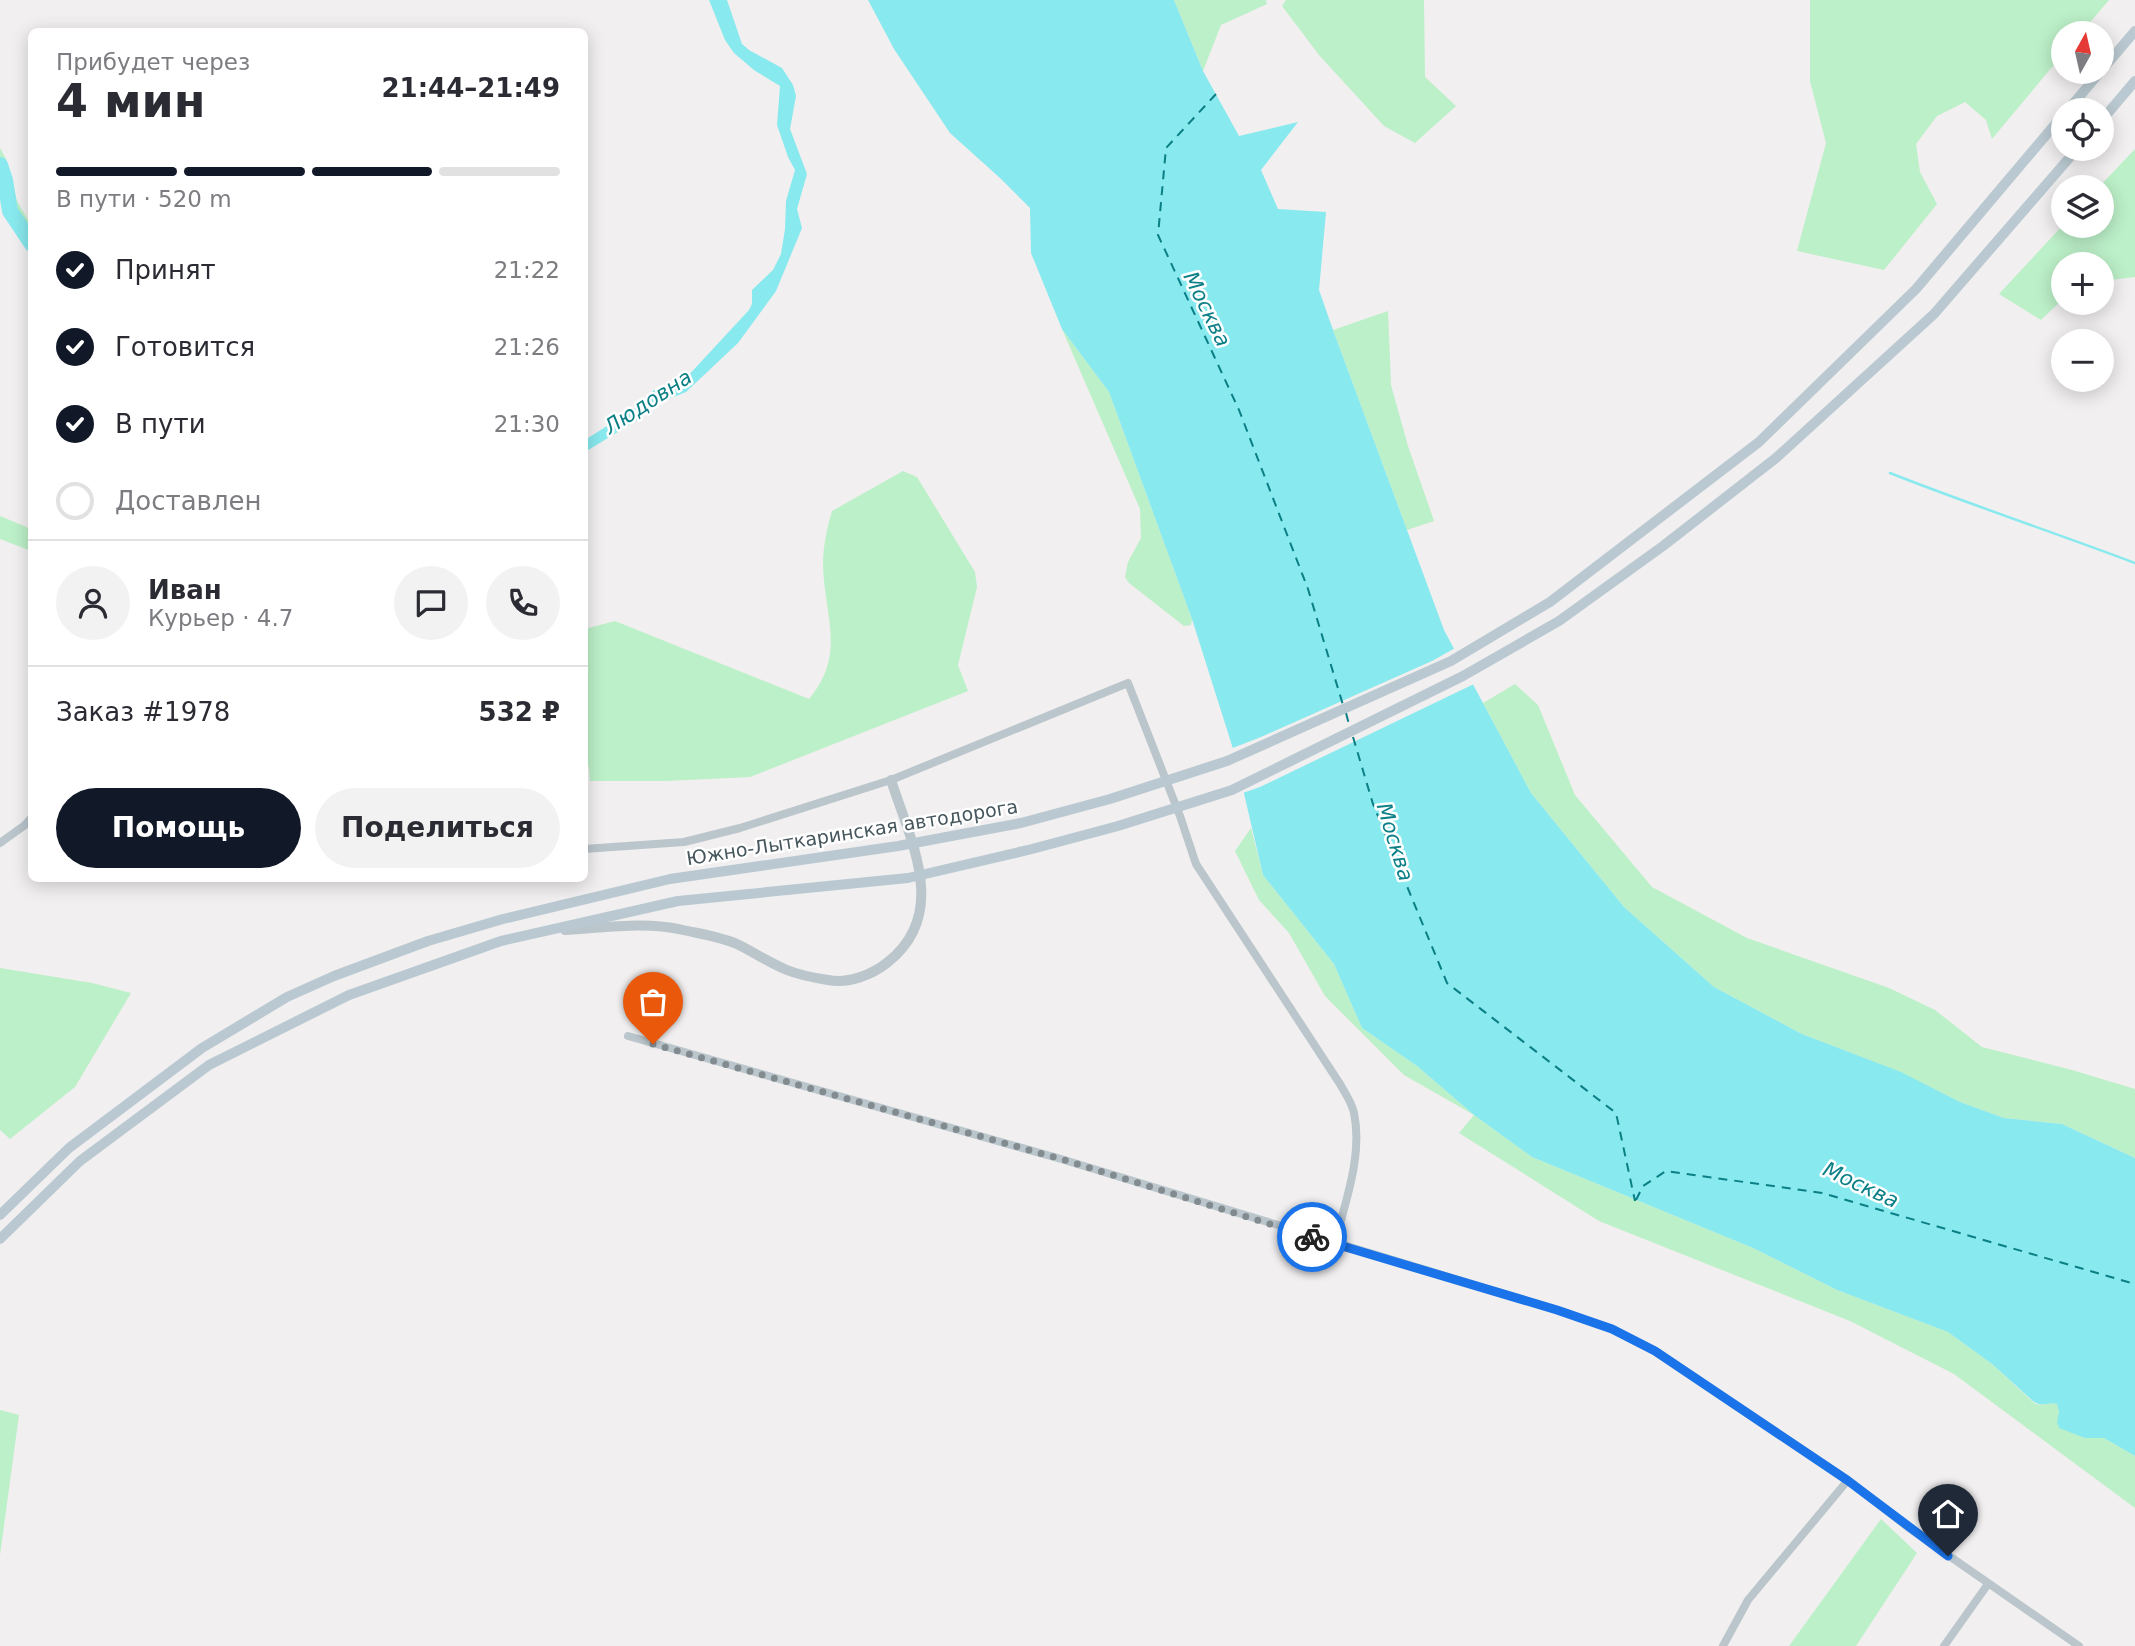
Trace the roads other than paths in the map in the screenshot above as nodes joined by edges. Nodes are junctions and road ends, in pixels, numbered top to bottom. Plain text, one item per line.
1 (2135, 31) edge
2 (2114, 56) edge
3 (2135, 81) edge
4 (2090, 84) edge
5 (2077, 98) edge
6 (2114, 106) edge
7 (2051, 129) edge
8 (2067, 161) edge
9 (891, 780) junction
10 (28, 822) edge
11 (0, 843) edge
12 (588, 849) edge
13 (546, 931) junction
14 (628, 1036) dead end
15 (0, 1215) edge
16 (0, 1239) edge
17 (1335, 1243) junction
18 (1847, 1480) junction
19 (1988, 1584) junction
20 (1723, 1646) edge
21 (1944, 1646) edge
22 (2079, 1646) edge

1 - 2 main road
3 - 6 main road
4 - 5 main road
7 - 15 main road, Южно-Лыткаринская автодорога
8 - 13 main road
9 - 12 street
9 - 13 street
9 - 17 street
10 - 11 street
13 - 16 main road
14 - 17 street
17 - 18 street
18 - 19 street
18 - 20 street
19 - 21 street
19 - 22 street

